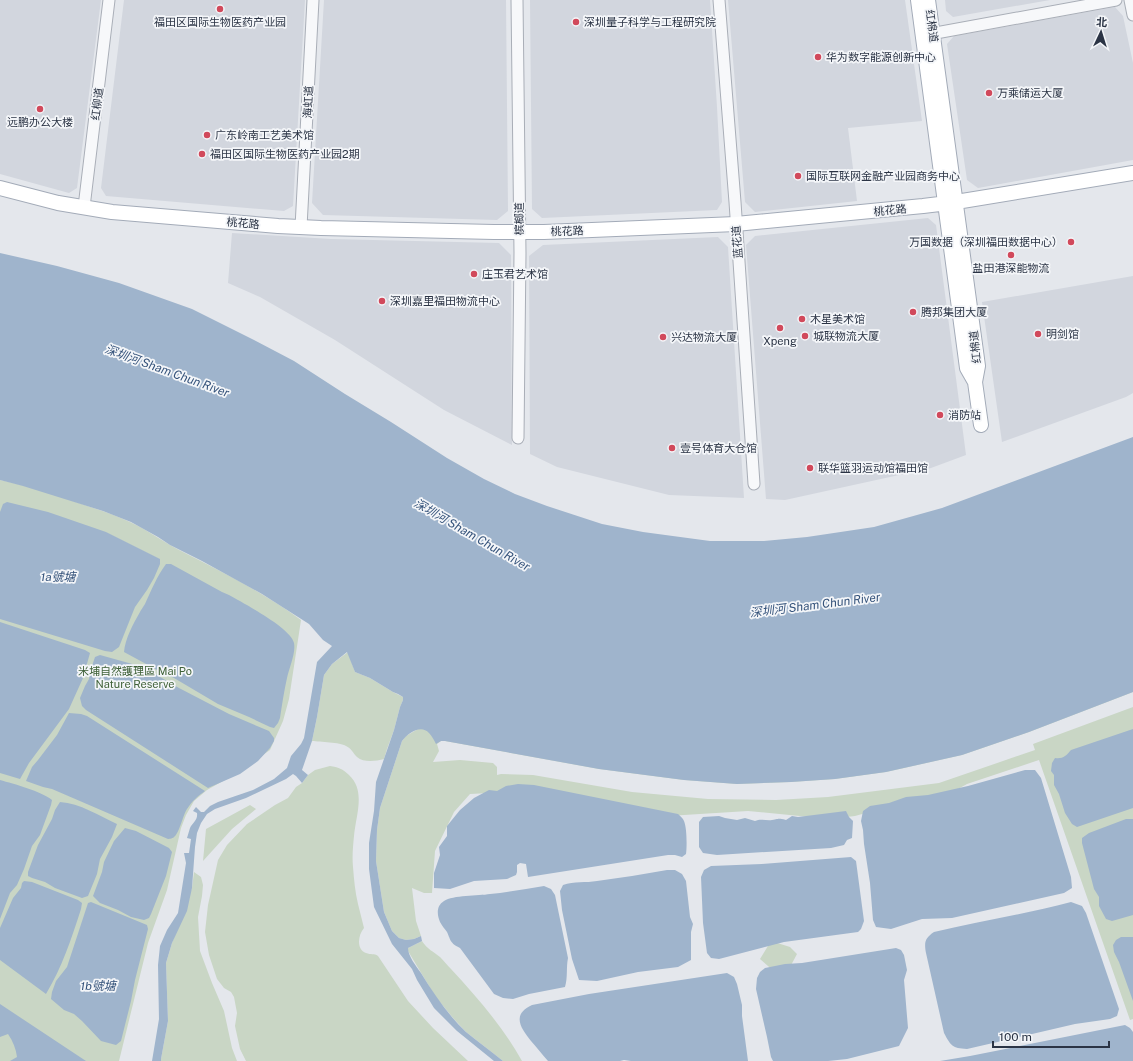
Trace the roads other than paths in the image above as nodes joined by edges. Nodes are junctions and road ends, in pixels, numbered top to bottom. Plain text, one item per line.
1 (109, 0) edge
2 (313, 0) edge
3 (518, 0) edge
4 (719, 0) edge
5 (918, 0) edge
6 (928, 0) edge
7 (1116, 0) edge
8 (1130, 0) edge
9 (1133, 15) edge
10 (928, 34) junction
11 (1133, 173) edge
12 (0, 188) edge
13 (951, 203) junction
14 (84, 207) junction
15 (736, 224) junction
16 (301, 227) junction
17 (520, 232) junction
18 (981, 425) dead end
19 (518, 438) dead end
20 (754, 484) dead end

1 - 14 street, 红柳道
2 - 16 street, 海虹道
3 - 17 street, 槟榔道
4 - 15 street, 蓝花道
5 - 10 main road, 红棉道
6 - 10 main road, 红棉道
7 - 10 street
8 - 9 street
10 - 13 main road, 红棉道
11 - 13 main road, 桃花路
12 - 14 main road, 桃花路
13 - 15 main road, 桃花路
13 - 18 main road, 红棉道
14 - 16 main road, 桃花路
15 - 17 main road, 桃花路
15 - 20 street, 蓝花道
16 - 17 main road, 桃花路
17 - 19 street, 槟榔道

